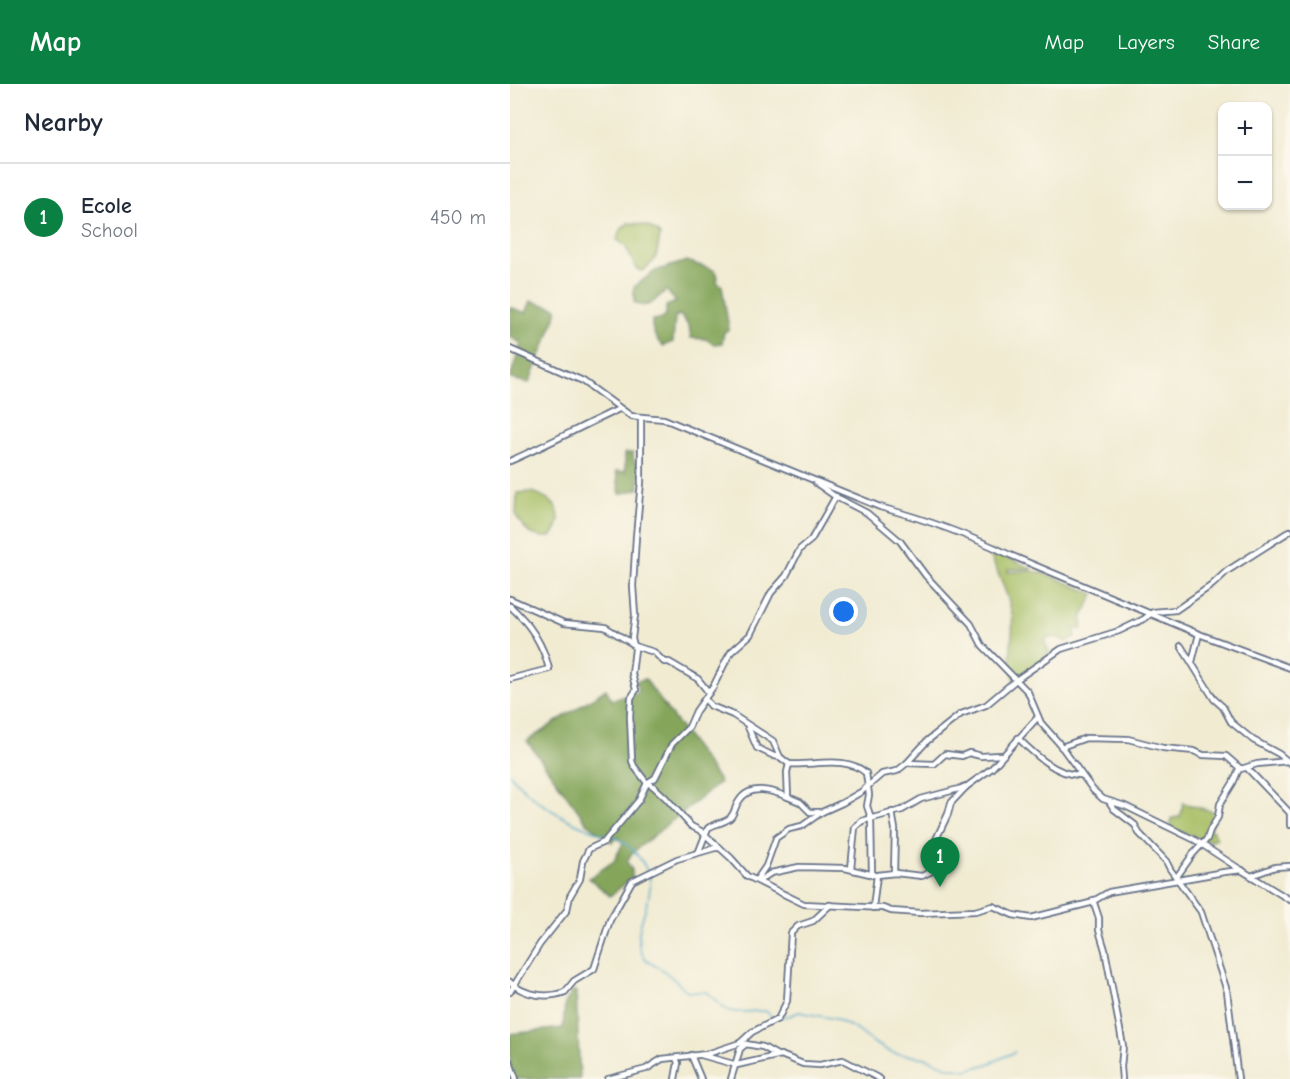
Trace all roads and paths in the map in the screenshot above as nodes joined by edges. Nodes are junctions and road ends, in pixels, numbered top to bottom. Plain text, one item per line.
1 (510, 349) edge
2 (619, 409) junction
3 (641, 417) junction
4 (510, 461) edge
5 (816, 482) junction
6 (839, 491) junction
7 (836, 497) junction
8 (1290, 531) edge
9 (510, 599) edge
10 (510, 606) edge
11 (1151, 614) junction
12 (1199, 634) junction
13 (634, 645) junction
14 (1181, 646) dead end
15 (1192, 662) junction
16 (1290, 668) edge
17 (510, 679) edge
18 (1016, 680) junction
19 (709, 693) junction
20 (705, 699) junction
21 (1038, 717) junction
22 (748, 726) junction
23 (1018, 738) junction
24 (1061, 747) junction
25 (1001, 755) junction
26 (780, 757) junction
27 (1289, 762) edge
28 (789, 764) junction
29 (907, 764) junction
30 (1247, 768) junction
31 (1239, 769) junction
32 (1081, 775) junction
33 (647, 783) junction
34 (868, 785) junction
35 (966, 787) junction
36 (788, 797) junction
37 (1110, 802) junction
38 (822, 812) junction
39 (892, 812) junction
40 (1290, 813) edge
41 (871, 818) junction
42 (1290, 825) edge
43 (705, 834) junction
44 (1203, 844) junction
45 (720, 848) junction
46 (699, 851) junction
47 (1290, 866) edge
48 (851, 869) junction
49 (1242, 870) junction
50 (894, 873) junction
51 (874, 875) junction
52 (1251, 876) junction
53 (1177, 879) junction
54 (758, 880) junction
55 (1093, 900) junction
56 (1290, 900) edge
57 (830, 905) junction
58 (873, 908) junction
59 (510, 982) edge
60 (514, 987) junction
61 (510, 992) edge
62 (743, 1043) junction
63 (691, 1055) junction
64 (700, 1055) junction
65 (777, 1055) junction
66 (676, 1058) junction
67 (510, 1062) edge
68 (737, 1065) junction
69 (616, 1077) edge
70 (516, 1079) edge
71 (608, 1079) edge
72 (675, 1079) edge
73 (701, 1079) edge
74 (731, 1079) edge
75 (880, 1079) edge
76 (1122, 1079) edge
77 (1238, 1079) edge

1 - 2 street
2 - 3 street
2 - 4 street
3 - 5 street
3 - 13 street
5 - 6 street
5 - 7 street
6 - 7 street
6 - 11 street
7 - 18 street
7 - 19 street
8 - 11 street
9 - 13 street
10 - 17 street
11 - 12 street
11 - 18 street
12 - 15 street
12 - 16 street
13 - 19 street
13 - 33 street
14 - 15 street
15 - 27 street
18 - 21 street
18 - 29 street
19 - 20 street
20 - 22 street
20 - 33 street
21 - 23 street
21 - 24 street
22 - 26 street
22 - 26 street
23 - 25 street
23 - 32 street
24 - 31 street
24 - 32 street
25 - 29 street
25 - 35 street
26 - 28 street
27 - 30 street
28 - 34 street
28 - 36 street
29 - 34 street
30 - 31 street
30 - 40 street
31 - 44 street
32 - 37 street
33 - 43 street
33 - 60 street
34 - 38 street
34 - 41 street
35 - 39 street
35 - 50 street
36 - 38 street
36 - 43 street
37 - 44 street
37 - 53 street
38 - 54 street
39 - 41 street
39 - 50 street
40 - 42 street
41 - 48 street
41 - 51 street
43 - 45 street
43 - 46 street
44 - 49 street
44 - 53 street
45 - 46 street
45 - 54 street
46 - 60 street
47 - 52 street
48 - 51 street
48 - 54 street
49 - 52 street
49 - 53 street
50 - 51 street
51 - 58 street
52 - 56 street
53 - 55 street
53 - 77 street
54 - 57 street
55 - 58 street
55 - 76 street
57 - 58 street
57 - 62 street
59 - 60 street
60 - 61 street
62 - 64 street
62 - 65 street
62 - 68 street
63 - 64 street
63 - 66 street
63 - 73 street
64 - 68 street
65 - 68 street
65 - 75 street
66 - 69 street
66 - 72 street
67 - 70 street
68 - 74 street
69 - 71 street

